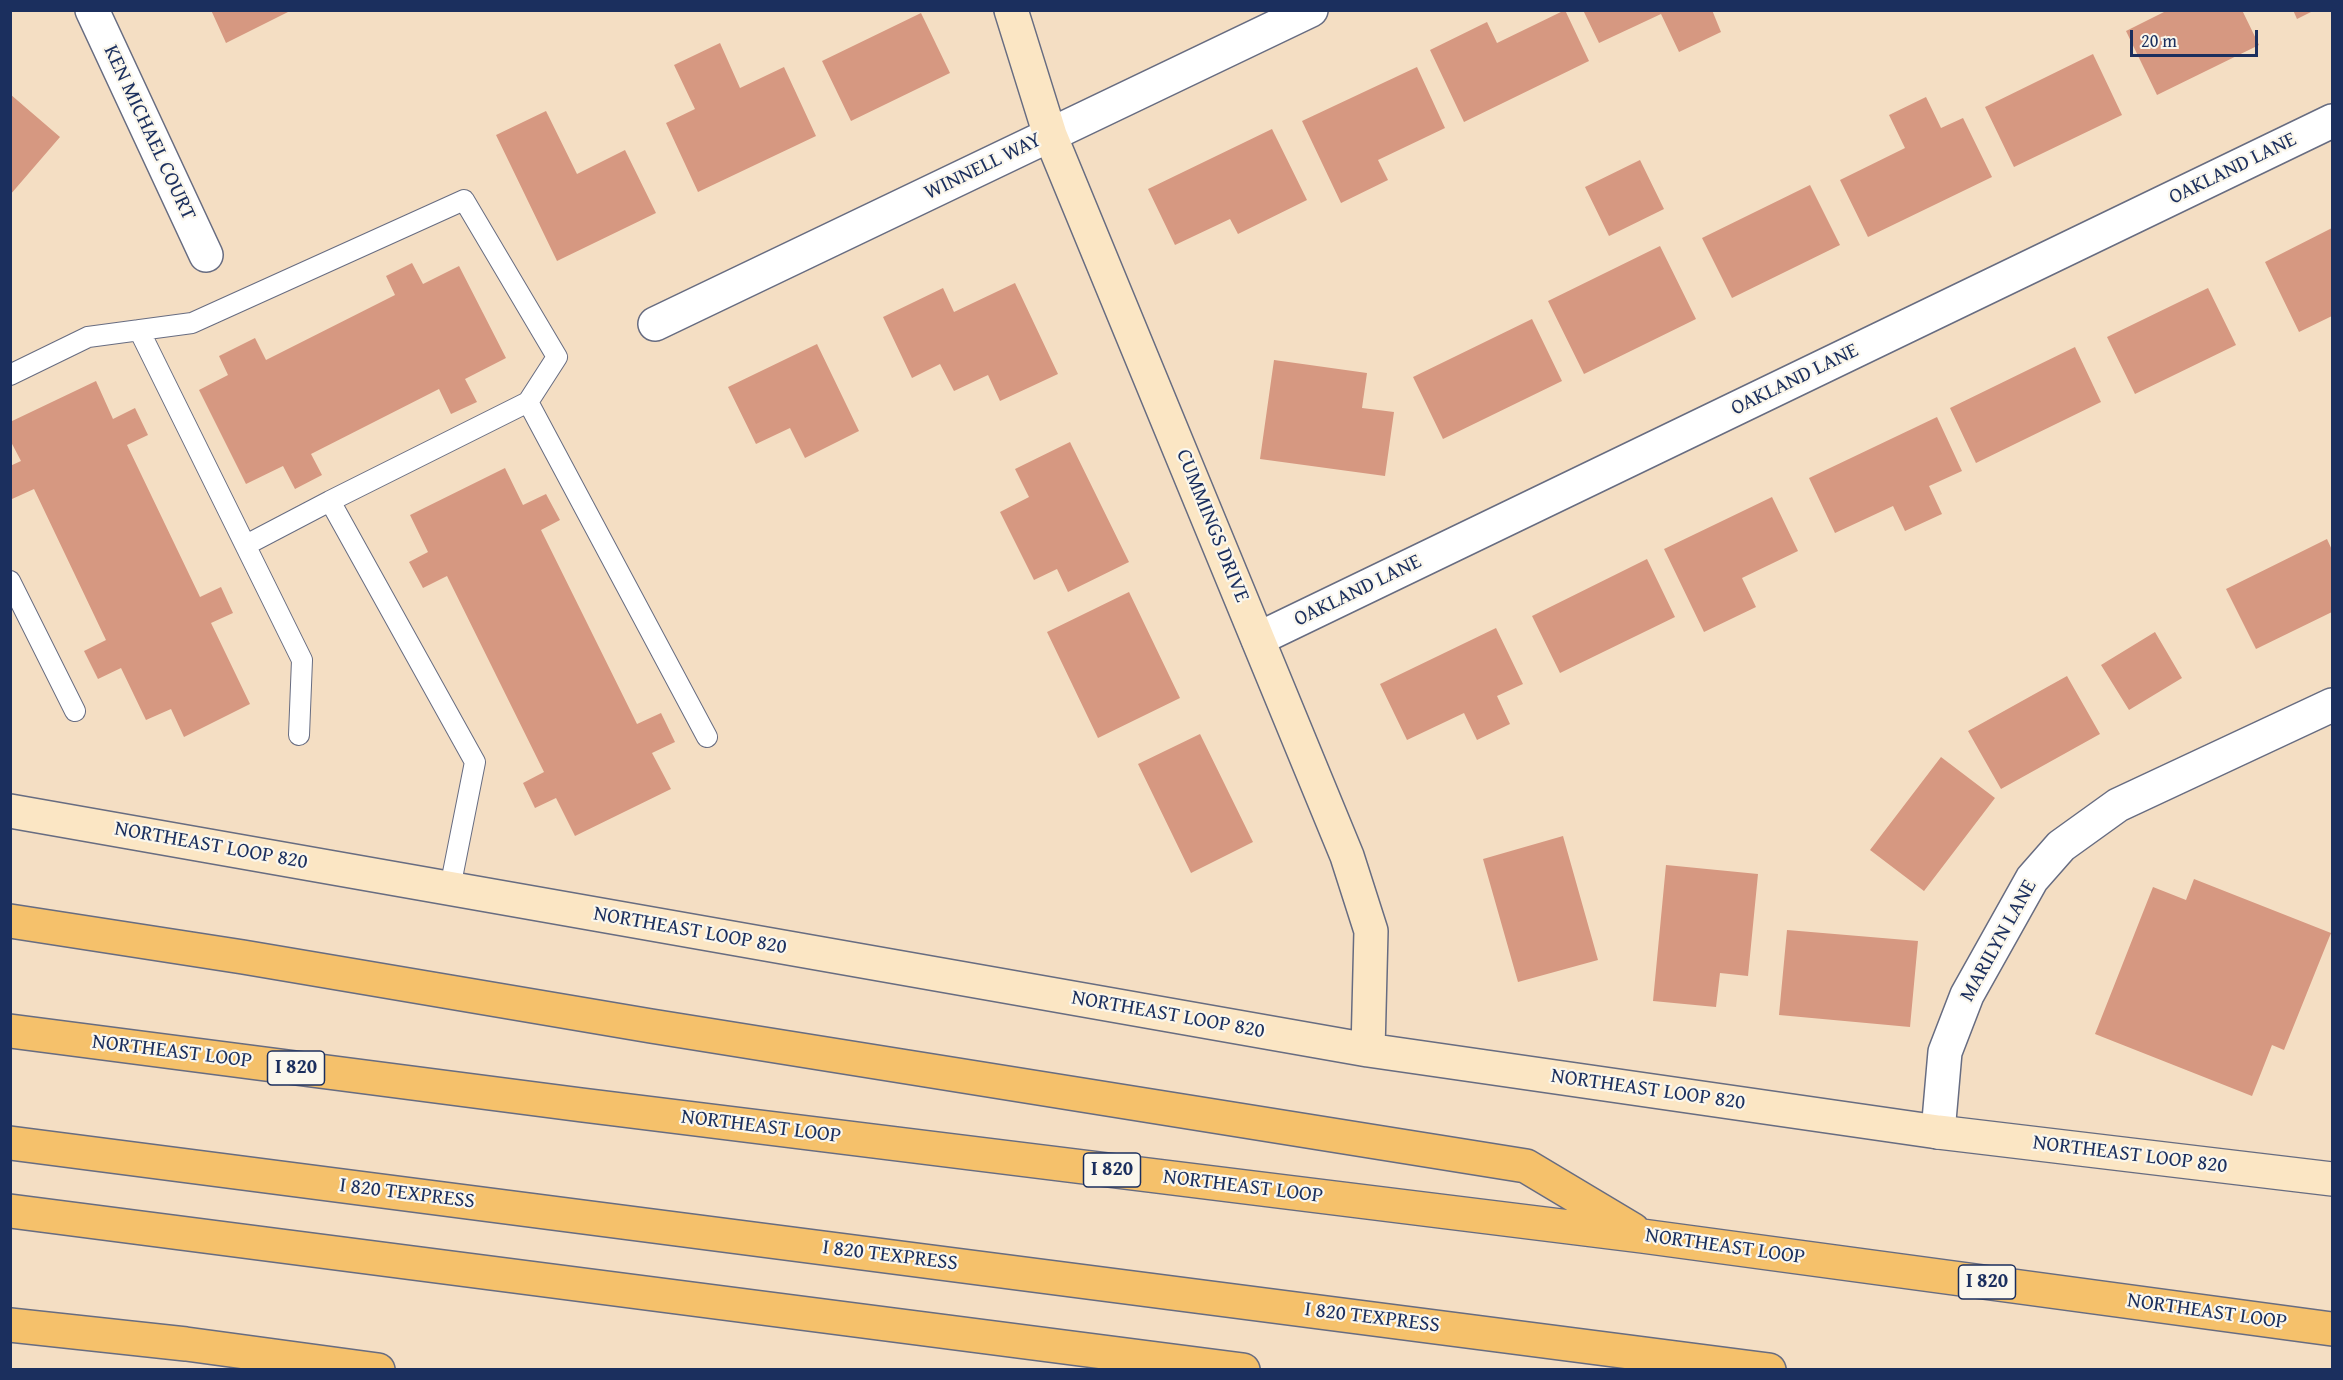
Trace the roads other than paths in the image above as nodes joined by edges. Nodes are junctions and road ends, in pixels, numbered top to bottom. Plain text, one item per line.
1 (92, 10) edge
2 (1011, 10) edge
3 (1311, 10) edge
4 (2332, 121) edge
5 (1050, 135) junction
6 (206, 255) dead end
7 (655, 324) dead end
8 (139, 330) junction
9 (10, 375) edge
10 (528, 402) junction
11 (330, 501) junction
12 (246, 545) junction
13 (10, 581) edge
14 (1258, 639) junction
15 (2332, 705) edge
16 (75, 711) dead end
17 (299, 735) dead end
18 (707, 737) dead end
19 (10, 811) edge
20 (450, 888) junction
21 (10, 921) edge
22 (10, 1030) edge
23 (1368, 1050) junction
24 (1938, 1132) junction
25 (10, 1143) edge
26 (2332, 1179) edge
27 (10, 1211) edge
28 (1642, 1236) junction
29 (10, 1325) edge
30 (2332, 1329) edge
31 (378, 1370) edge
32 (1243, 1370) edge
33 (1768, 1370) edge

1 - 6 street, KEN MICHAEL COURT
2 - 5 main road, CUMMINGS DRIVE
3 - 5 street, WINNELL WAY
4 - 14 street, OAKLAND LANE
5 - 7 street, WINNELL WAY
5 - 14 main road, CUMMINGS DRIVE
8 - 9 lane
8 - 10 lane
8 - 12 lane
10 - 11 lane
10 - 18 lane
11 - 12 lane
11 - 20 lane
12 - 17 lane
13 - 16 lane
14 - 23 main road, CUMMINGS DRIVE
15 - 24 street, MARILYN LANE
19 - 20 main road, NORTHEAST LOOP 820
20 - 23 main road, NORTHEAST LOOP 820
21 - 28 highway
22 - 28 highway, NORTHEAST LOOP / I 820
23 - 24 main road, NORTHEAST LOOP 820
24 - 26 main road, NORTHEAST LOOP 820
25 - 33 highway, I 820 TEXPRESS
27 - 32 highway
28 - 30 highway, NORTHEAST LOOP / I 820
29 - 31 highway

